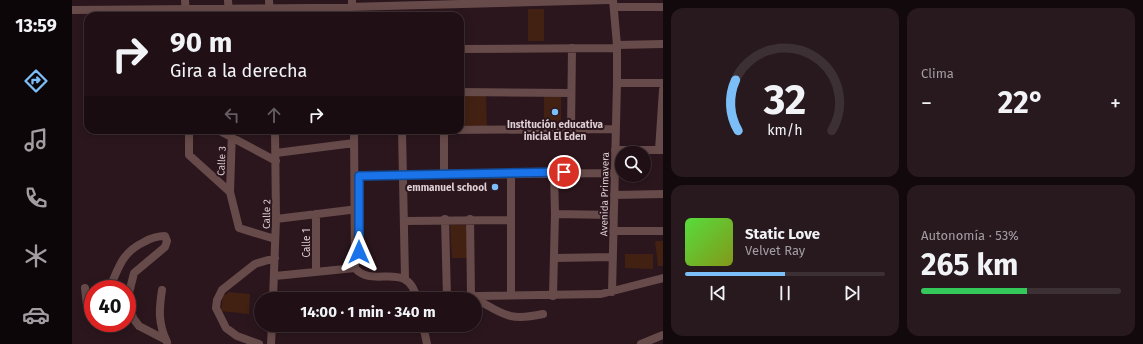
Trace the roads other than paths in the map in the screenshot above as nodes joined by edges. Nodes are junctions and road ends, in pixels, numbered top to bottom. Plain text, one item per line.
1 (185, 0) edge
2 (228, 0) edge
3 (269, 0) edge
4 (527, 2) edge
5 (612, 2) edge
6 (354, 4) edge
7 (663, 7) edge
8 (72, 10) edge
9 (148, 12) edge
10 (186, 12) edge
11 (229, 12) edge
12 (270, 12) edge
13 (311, 12) edge
14 (663, 44) edge
15 (617, 46) junction
16 (572, 48) junction
17 (464, 49) edge
18 (617, 83) junction
19 (663, 83) edge
20 (663, 90) edge
21 (464, 92) edge
22 (571, 93) junction
23 (464, 130) edge
24 (570, 130) junction
25 (615, 130) junction
26 (189, 134) edge
27 (232, 134) edge
28 (275, 134) edge
29 (354, 134) edge
30 (358, 134) edge
31 (402, 134) edge
32 (444, 134) edge
33 (354, 143) junction
34 (615, 146) edge
35 (615, 150) edge
36 (661, 150) edge
37 (276, 157) junction
38 (510, 173) junction
39 (554, 173) junction
40 (614, 173) junction
41 (403, 175) junction
42 (444, 175) junction
43 (357, 176) junction
44 (230, 192) junction
45 (614, 194) junction
46 (663, 194) edge
47 (357, 209) junction
48 (316, 214) junction
49 (555, 214) junction
50 (613, 215) junction
51 (276, 219) junction
52 (445, 219) junction
53 (470, 220) junction
54 (510, 220) junction
55 (405, 221) junction
56 (663, 231) edge
57 (613, 232) junction
58 (275, 239) junction
59 (613, 257) junction
60 (275, 258) junction
61 (555, 258) junction
62 (355, 268) junction
63 (316, 272) junction
64 (362, 274) junction
65 (275, 276) junction
66 (663, 278) edge
67 (405, 279) junction
68 (113, 280) edge
69 (132, 280) edge
70 (162, 290) dead end
71 (274, 292) edge
72 (415, 292) edge
73 (447, 292) edge
74 (471, 292) edge
75 (612, 292) junction
76 (511, 295) junction
77 (482, 296) edge
78 (553, 296) junction
79 (482, 302) edge
80 (543, 314) dead end
81 (136, 322) edge
82 (272, 332) edge
83 (424, 332) edge
84 (663, 335) edge
85 (167, 342) edge
86 (425, 342) edge
87 (259, 344) edge
88 (271, 344) edge
89 (641, 344) edge

1 - 10 street
2 - 11 street
3 - 12 street
4 - 5 street
4 - 6 street
5 - 7 street
5 - 15 street, Avenida Primavera
6 - 13 street
8 - 9 street
12 - 13 street
14 - 15 street
15 - 16 street
15 - 18 street, Avenida Primavera
16 - 17 street
16 - 22 street
18 - 19 street
18 - 25 street, Avenida Primavera
20 - 36 street
21 - 22 street
22 - 24 street
23 - 24 street
24 - 25 street
25 - 34 street, Avenida Primavera
26 - 44 street
27 - 37 street
27 - 44 street, Calle 3
28 - 37 street, Calle 2
29 - 33 street
30 - 43 street
31 - 41 street
32 - 42 street
33 - 37 street
33 - 43 street
35 - 40 street, Avenida Primavera
37 - 51 street, Calle 2
38 - 39 street
38 - 42 street
38 - 54 street
39 - 40 street
39 - 49 street
40 - 45 street, Avenida Primavera
41 - 42 street
41 - 43 street
41 - 55 street
43 - 47 street
44 - 58 street, Calle 3
45 - 46 street
45 - 50 street, Avenida Primavera
47 - 48 street
47 - 62 street
47 - 64 street
48 - 51 street
48 - 63 street, Calle 1
49 - 50 street
49 - 61 street
50 - 57 street, Avenida Primavera
51 - 58 street, Calle 2
52 - 53 street
52 - 55 street
52 - 73 street
53 - 54 street
53 - 74 street
54 - 76 street
55 - 67 street
56 - 57 street
57 - 59 street, Avenida Primavera
58 - 60 street, Calle 2
59 - 61 street
59 - 75 street, Avenida Primavera
60 - 65 street, Calle 2
60 - 87 street
61 - 78 street
62 - 63 street
62 - 64 street
63 - 65 street
64 - 67 street
65 - 71 street, Calle 2
66 - 75 street
67 - 72 street
68 - 69 street
70 - 85 street
75 - 78 street
76 - 77 street
76 - 78 street
79 - 80 street
81 - 85 street
82 - 88 street
83 - 86 street
84 - 89 street

